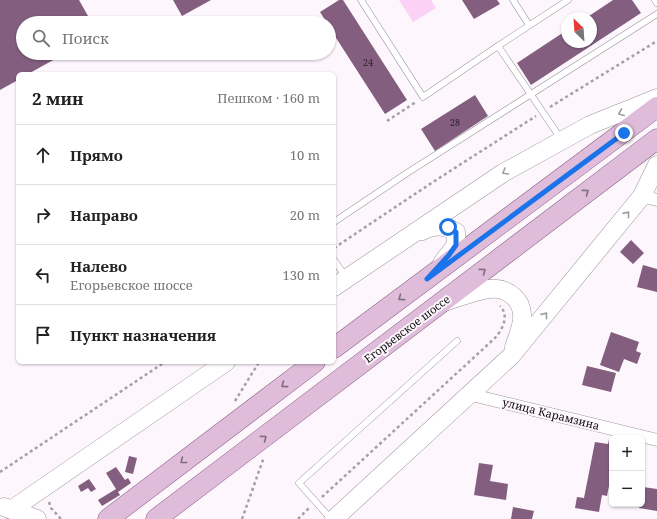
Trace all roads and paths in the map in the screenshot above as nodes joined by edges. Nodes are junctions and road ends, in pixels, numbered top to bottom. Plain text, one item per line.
1 (361, 0) edge
2 (513, 0) edge
3 (568, 0) edge
4 (655, 0) edge
5 (657, 3) edge
6 (657, 14) edge
7 (529, 26) junction
8 (657, 41) edge
9 (498, 46) junction
10 (531, 94) junction
11 (423, 97) junction
12 (657, 98) edge
13 (657, 107) edge
14 (543, 112) junction
15 (388, 121) dead end
16 (657, 139) edge
17 (562, 140) junction
18 (657, 165) edge
19 (657, 186) edge
20 (650, 198) edge
21 (336, 221) edge
22 (403, 240) junction
23 (336, 247) edge
24 (336, 267) edge
25 (427, 279) junction
26 (341, 283) edge
27 (441, 303) junction
28 (497, 304) dead end
29 (457, 341) dead end
30 (336, 347) edge
31 (511, 356) junction
32 (162, 364) edge
33 (223, 364) edge
34 (258, 364) edge
35 (312, 364) edge
36 (468, 394) junction
37 (233, 405) dead end
38 (657, 440) edge
39 (265, 456) dead end
40 (0, 472) edge
41 (316, 502) junction
42 (6, 508) edge
43 (37, 519) edge
44 (108, 519) edge
45 (156, 519) edge
46 (242, 519) edge
47 (298, 519) edge
48 (333, 519) edge

1 - 11 lane
2 - 7 lane
3 - 7 lane
4 - 5 lane
6 - 10 lane
7 - 9 lane
8 - 14 path
9 - 10 lane
9 - 11 lane
10 - 14 lane
10 - 21 lane
11 - 15 path
12 -> 17 street
13 - 25 main road
14 - 17 lane
14 - 23 path
27 -> 16 main road, Егорьевское шоссе
17 -> 22 street
18 - 20 street
19 - 20 lane
31 -> 20 street
22 - 25 street
22 - 26 street
24 - 26 lane
25 -> 30 main road
27 - 31 street
45 -> 27 main road, Егорьевское шоссе
28 - 41 path
29 - 41 lane
31 - 36 street
32 - 40 path
33 - 42 street
34 - 37 path
35 -> 44 main road
36 - 38 street, улица Карамзина
36 - 48 street
39 - 46 path
41 - 47 path
41 - 48 lane
42 - 43 street

